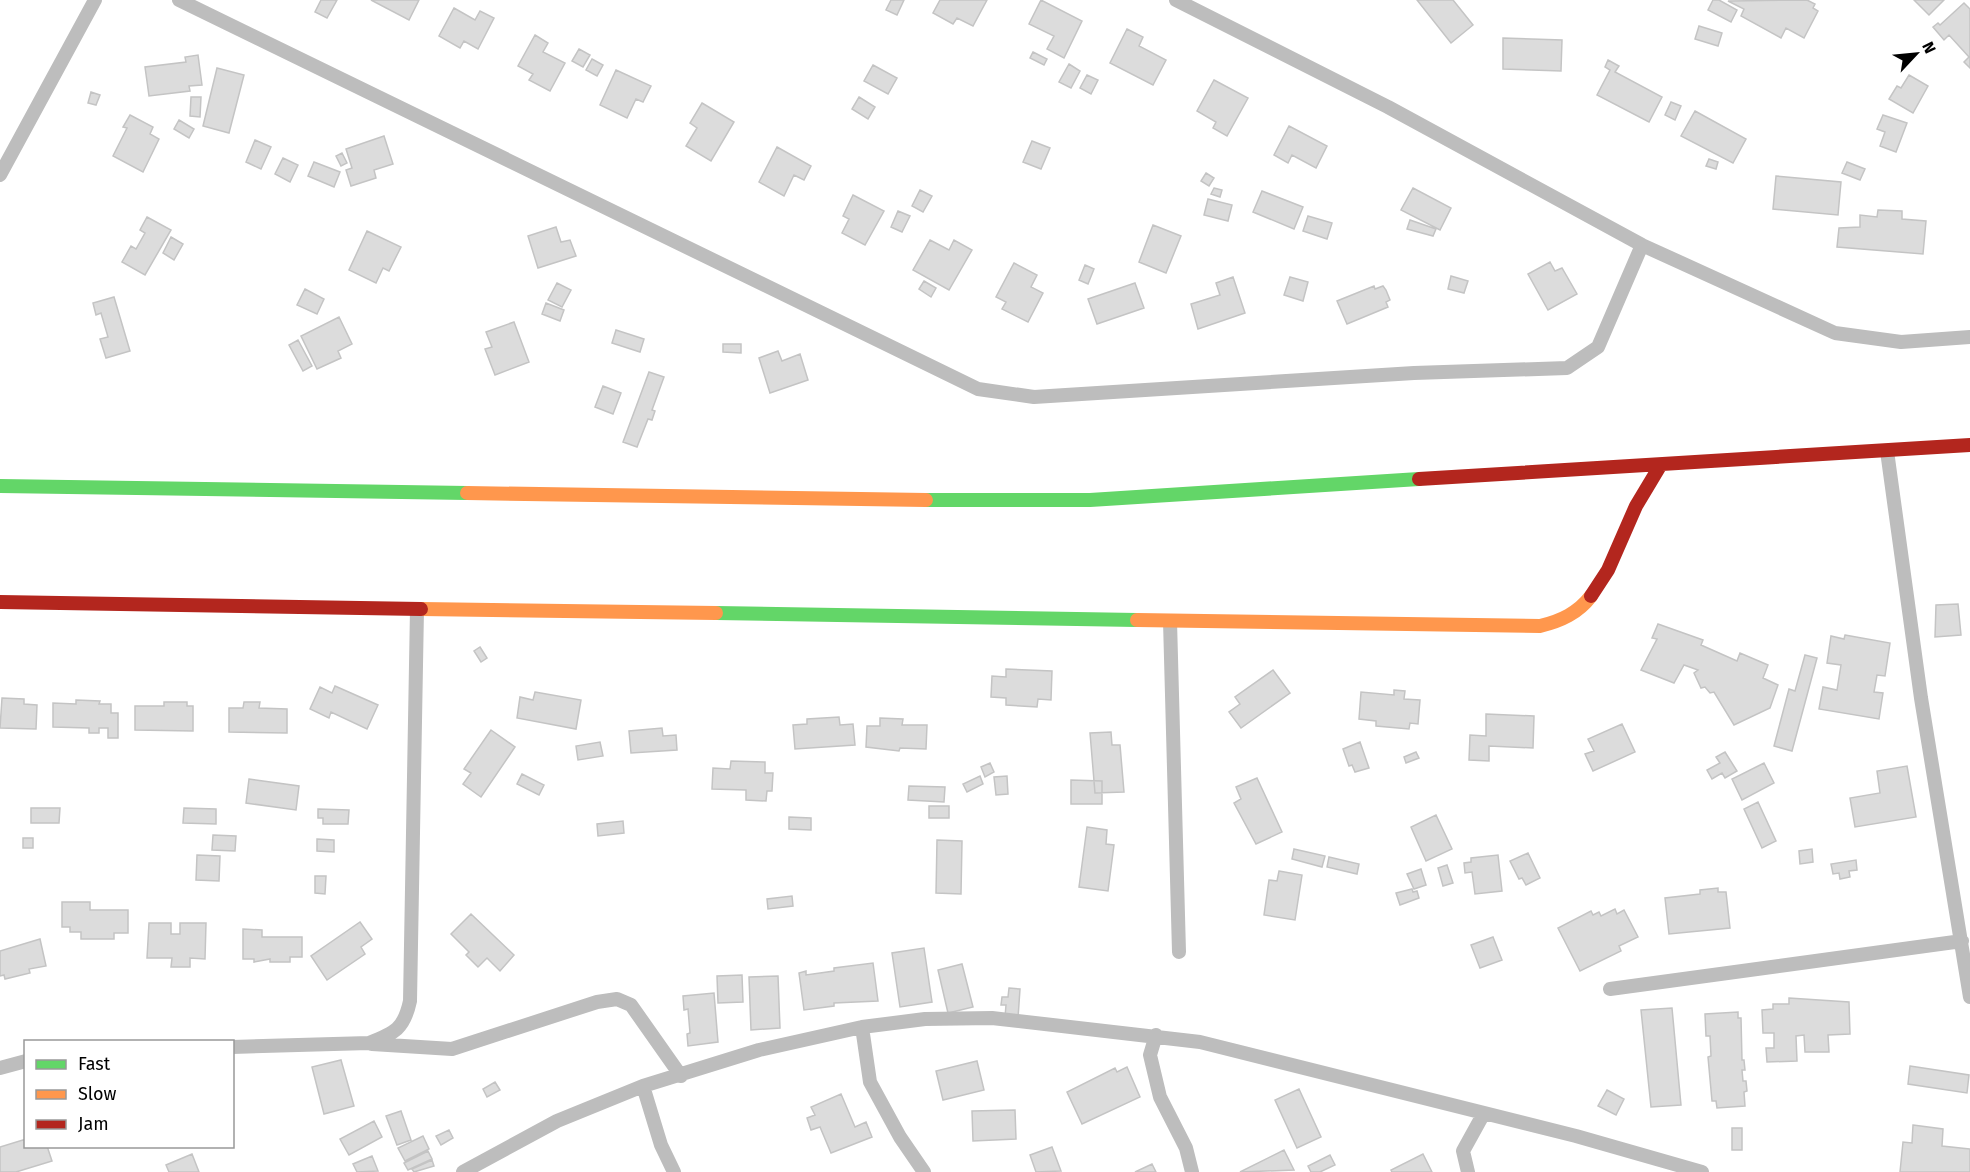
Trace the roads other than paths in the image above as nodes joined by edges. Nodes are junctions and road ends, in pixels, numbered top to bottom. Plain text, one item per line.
1 (95, 0) edge
2 (179, 0) edge
3 (1176, 0) edge
4 (0, 175) edge
5 (1642, 245) junction
6 (1970, 337) edge
7 (1970, 445) edge
8 (1887, 451) junction
9 (1660, 466) junction
10 (0, 484) edge
11 (0, 602) edge
12 (417, 609) junction
13 (1170, 621) junction
14 (1962, 941) junction
15 (1179, 952) dead end
16 (1610, 989) dead end
17 (1970, 997) edge
18 (862, 1027) junction
19 (1156, 1035) junction
20 (369, 1043) junction
21 (234, 1047) edge
22 (24, 1061) edge
23 (0, 1068) edge
24 (681, 1076) junction
25 (643, 1086) junction
26 (1484, 1113) junction
27 (463, 1172) edge
28 (674, 1172) edge
29 (924, 1172) edge
30 (1192, 1172) edge
31 (1468, 1172) edge
32 (1702, 1172) edge

1 - 4 street
2 - 5 street
3 - 5 street
5 - 6 street
7 - 8 main road
8 - 9 main road
8 - 14 street
9 - 10 main road
9 - 13 main road
11 - 12 main road
12 - 13 main road
12 - 20 street
13 - 15 street
14 - 16 street
14 - 17 street
18 - 19 street
18 - 24 street
18 - 29 street
19 - 26 street
19 - 30 street
20 - 21 street
20 - 24 street
22 - 23 street
24 - 25 street
25 - 27 street
25 - 28 street
26 - 31 street
26 - 32 street

